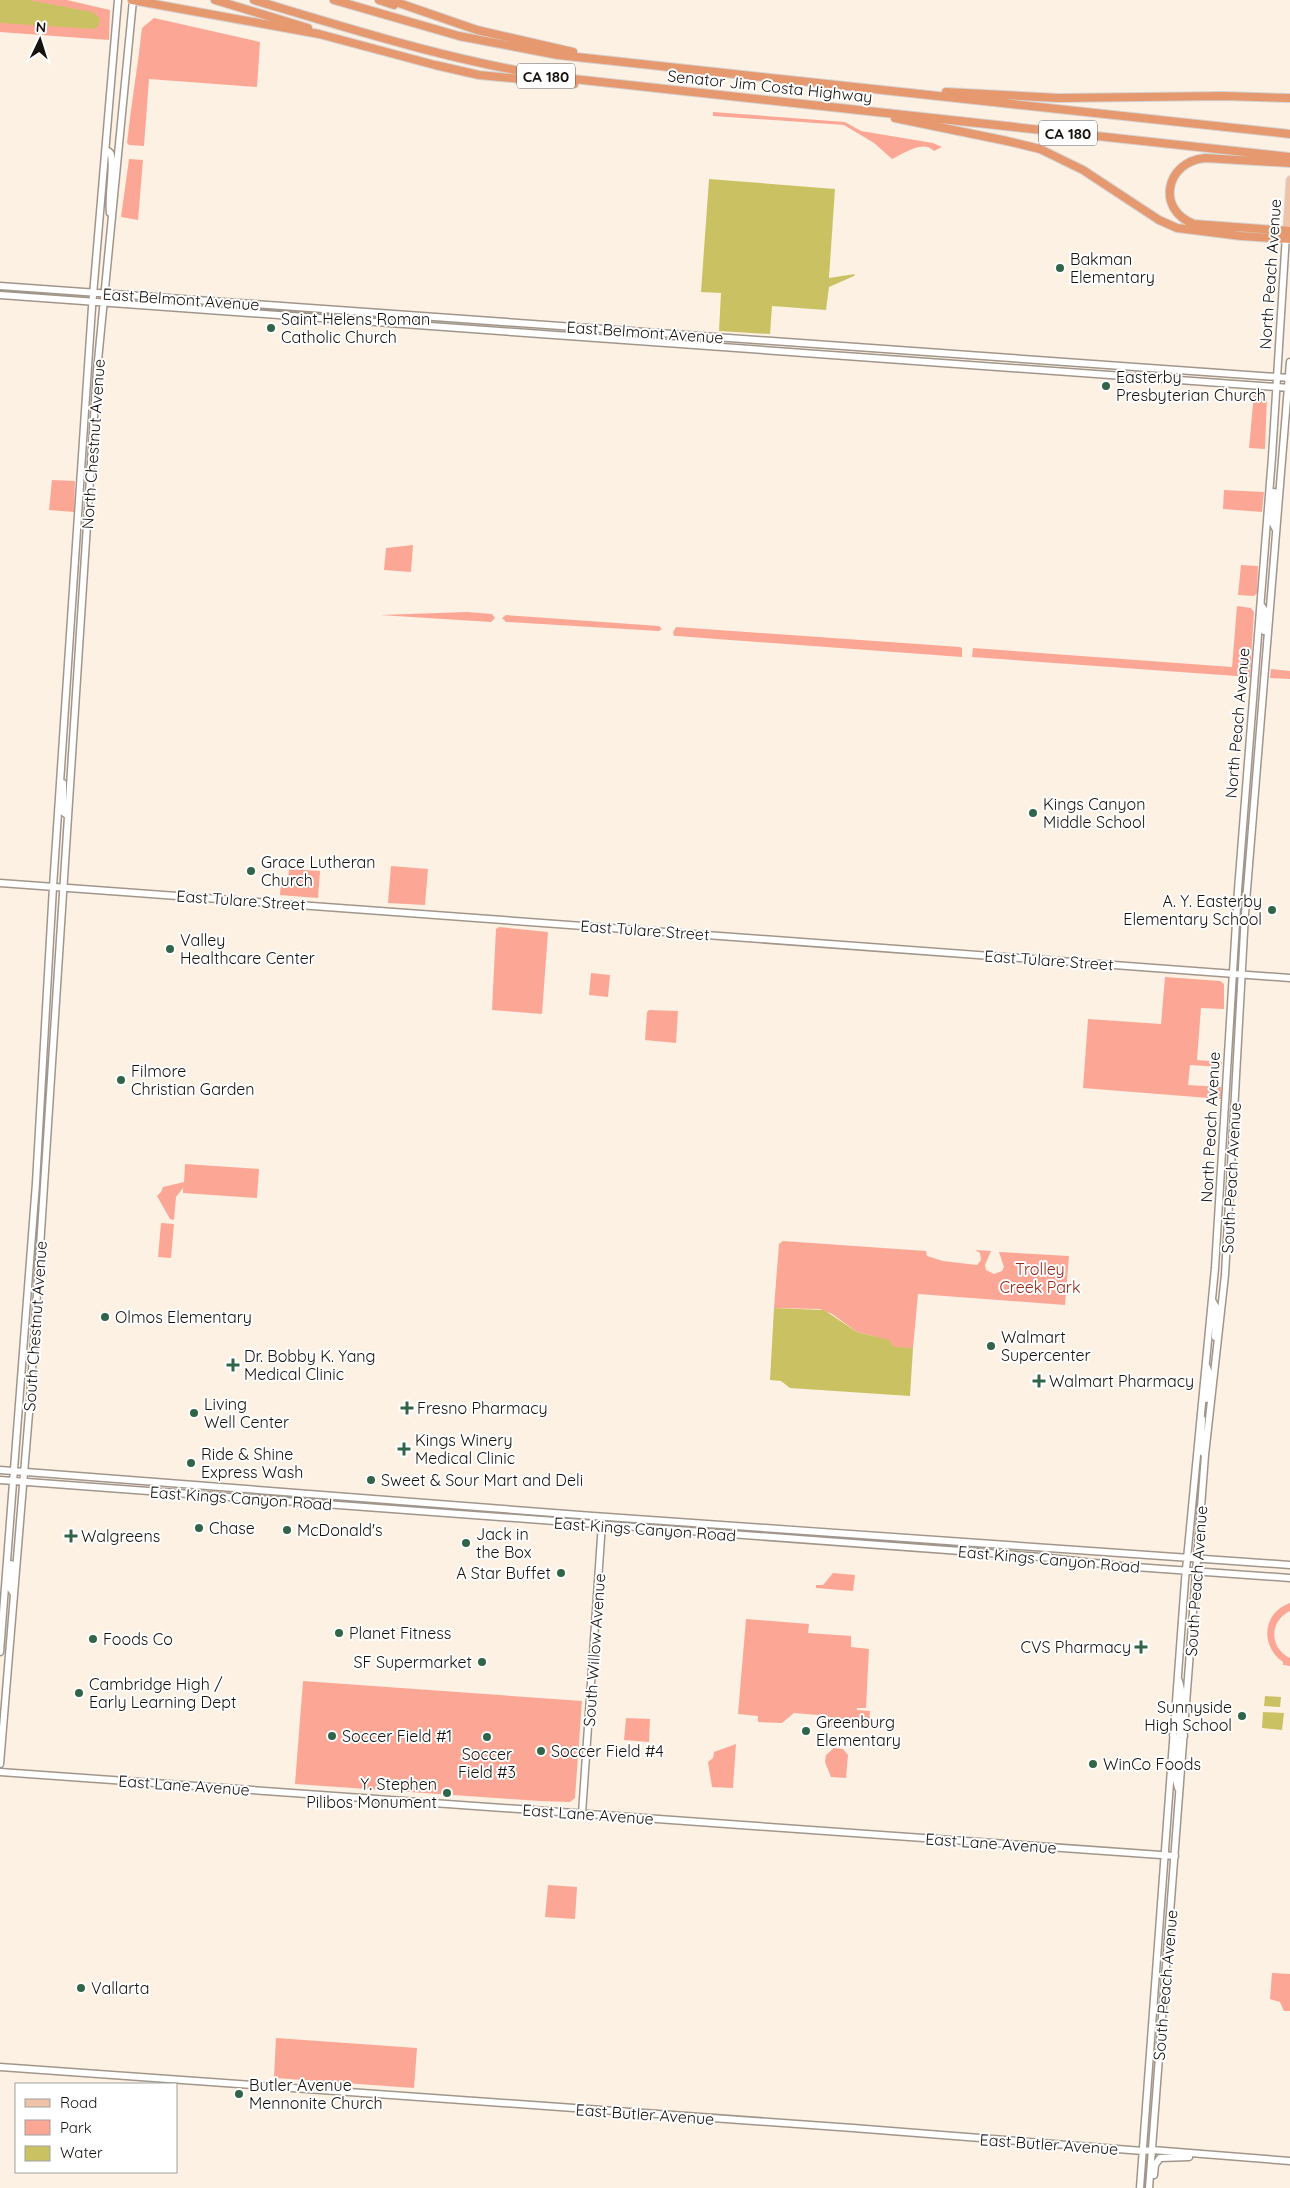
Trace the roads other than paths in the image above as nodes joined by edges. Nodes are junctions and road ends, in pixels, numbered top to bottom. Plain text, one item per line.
1 (118, 0) edge
2 (132, 0) edge
3 (215, 0) edge
4 (254, 0) edge
5 (334, 0) edge
6 (379, 0) edge
7 (390, 0) edge
8 (432, 16) junction
9 (355, 43) junction
10 (678, 68) junction
11 (637, 86) junction
12 (849, 87) junction
13 (1290, 98) edge
14 (846, 108) junction
15 (1290, 134) edge
16 (106, 150) junction
17 (1290, 157) edge
18 (1290, 163) edge
19 (1290, 180) edge
20 (112, 224) junction
21 (1288, 235) edge
22 (0, 286) edge
23 (94, 293) junction
24 (105, 294) junction
25 (0, 295) edge
26 (93, 302) junction
27 (104, 302) junction
28 (1290, 362) edge
29 (1278, 378) junction
30 (1290, 378) edge
31 (1277, 387) junction
32 (1289, 387) edge
33 (1271, 479) junction
34 (1276, 530) junction
35 (1261, 604) junction
36 (1267, 642) junction
37 (1252, 712) junction
38 (1258, 756) junction
39 (61, 777) junction
40 (67, 815) junction
41 (0, 883) edge
42 (53, 887) junction
43 (62, 888) junction
44 (1232, 974) junction
45 (1242, 974) junction
46 (1290, 978) edge
47 (1215, 1268) joint
48 (1212, 1299) junction
49 (26, 1327) junction
50 (35, 1328) junction
51 (1216, 1350) junction
52 (1205, 1366) junction
53 (1200, 1413) junction
54 (1208, 1423) junction
55 (1205, 1455) junction
56 (0, 1470) edge
57 (14, 1471) junction
58 (24, 1472) junction
59 (0, 1480) edge
60 (13, 1481) junction
61 (23, 1482) junction
62 (603, 1516) junction
63 (602, 1526) junction
64 (7, 1554) junction
65 (1186, 1558) junction
66 (1198, 1559) junction
67 (1290, 1565) edge
68 (1185, 1571) junction
69 (1196, 1572) junction
70 (1290, 1578) edge
71 (14, 1594) junction
72 (0, 1652) edge
73 (1178, 1672) junction
74 (1173, 1735) junction
75 (1184, 1736) junction
76 (0, 1764) edge
77 (0, 1772) edge
78 (1180, 1800) junction
79 (582, 1814) junction
80 (1164, 1855) junction
81 (1175, 1856) junction
82 (1162, 1892) junction
83 (1169, 1928) junction
84 (0, 2067) edge
85 (1152, 2150) junction
86 (1143, 2151) junction
87 (1199, 2154) junction
88 (1290, 2161) edge
89 (1140, 2188) edge
90 (1151, 2188) edge

1 - 16 main road, North Chestnut Avenue
2 - 9 highway
2 - 20 main road, North Chestnut Avenue
3 - 9 highway
4 - 11 highway, Senator Jim Costa Highway / CA 180
5 - 10 highway, Senator Jim Costa Highway / CA 180
6 - 8 highway
7 - 8 highway
8 - 10 highway
9 - 11 highway
10 - 12 highway, Senator Jim Costa Highway / CA 180
11 - 14 highway, Senator Jim Costa Highway / CA 180
12 - 13 highway
12 - 15 highway, Senator Jim Costa Highway / CA 180
14 - 17 highway, Senator Jim Costa Highway / CA 180
14 - 21 highway
16 - 20 main road
16 - 23 main road, North Chestnut Avenue
18 - 21 highway
19 - 21 main road, North Peach Avenue
20 - 24 main road, North Chestnut Avenue
21 - 29 main road, North Peach Avenue
22 - 23 main road, East Belmont Avenue
23 - 24 main road, East Belmont Avenue
23 - 26 main road, North Chestnut Avenue
24 - 27 main road, North Chestnut Avenue
24 - 29 main road, East Belmont Avenue
25 - 26 main road, East Belmont Avenue
26 - 27 main road, East Belmont Avenue
26 - 39 main road, North Chestnut Avenue
27 - 31 main road, East Belmont Avenue
27 - 40 main road, North Chestnut Avenue
28 - 30 main road, North Peach Avenue
29 - 30 main road, East Belmont Avenue
29 - 31 main road, North Peach Avenue
30 - 32 main road, North Peach Avenue
31 - 32 main road, East Belmont Avenue
31 - 33 main road, North Peach Avenue
32 - 34 main road, North Peach Avenue
33 - 34 main road
33 - 35 main road, North Peach Avenue
34 - 36 main road, North Peach Avenue
35 - 36 main road
35 - 37 main road, North Peach Avenue
36 - 38 main road, North Peach Avenue
37 - 38 main road
37 - 44 main road, North Peach Avenue
38 - 45 main road, North Peach Avenue
39 - 40 main road
39 - 42 main road, North Chestnut Avenue
40 - 43 main road, North Chestnut Avenue
41 - 42 main road, East Tulare Street
42 - 43 main road, East Tulare Street
42 - 49 main road, South Chestnut Avenue
43 - 44 main road, East Tulare Street
43 - 50 main road, South Chestnut Avenue
44 - 45 main road, East Tulare Street
44 - 47 main road, North Peach Avenue
45 - 46 main road, East Tulare Street
45 - 51 main road, South Peach Avenue
47 - 48 main road, South Peach Avenue
48 - 51 main road
48 - 52 main road, South Peach Avenue
49 - 50 main road
49 - 57 main road, South Chestnut Avenue
50 - 58 main road, South Chestnut Avenue
51 - 54 main road, South Peach Avenue
52 - 53 main road, South Peach Avenue
52 - 54 main road
53 - 55 main road
53 - 65 main road, South Peach Avenue
54 - 55 main road, South Peach Avenue
55 - 66 main road, South Peach Avenue
56 - 57 main road, East Kings Canyon Road
57 - 58 main road, East Kings Canyon Road
57 - 60 main road, South Chestnut Avenue
58 - 61 main road, South Chestnut Avenue
58 - 62 main road, East Kings Canyon Road
59 - 60 main road, East Kings Canyon Road
60 - 61 main road, East Kings Canyon Road
60 - 64 main road, South Chestnut Avenue
61 - 63 main road, East Kings Canyon Road
61 - 71 main road, South Chestnut Avenue
62 - 63 main road, South Willow Avenue
62 - 65 main road, East Kings Canyon Road
63 - 68 main road, East Kings Canyon Road
63 - 79 main road, South Willow Avenue
64 - 71 main road
64 - 72 main road, South Chestnut Avenue
65 - 66 main road, East Kings Canyon Road
65 - 68 main road, South Peach Avenue
66 - 67 main road, East Kings Canyon Road
66 - 69 main road, South Peach Avenue
68 - 69 main road, East Kings Canyon Road
68 - 73 main road, South Peach Avenue
69 - 70 main road, East Kings Canyon Road
69 - 75 main road, South Peach Avenue
71 - 76 main road, South Chestnut Avenue
73 - 74 main road, South Peach Avenue
73 - 75 main road
74 - 78 main road
74 - 80 main road, South Peach Avenue
75 - 78 main road, South Peach Avenue
77 - 79 main road, East Lane Avenue
78 - 81 main road, South Peach Avenue
79 - 80 main road, East Lane Avenue
80 - 81 main road, East Lane Avenue
80 - 82 main road, South Peach Avenue
81 - 83 main road, South Peach Avenue
82 - 83 main road
82 - 86 main road, South Peach Avenue
83 - 85 main road, South Peach Avenue
84 - 86 main road, East Butler Avenue
85 - 86 main road, East Butler Avenue
85 - 87 main road, East Butler Avenue
85 - 90 main road, South Peach Avenue
86 - 89 main road, South Peach Avenue
87 - 88 main road, East Butler Avenue
87 - 90 main road

